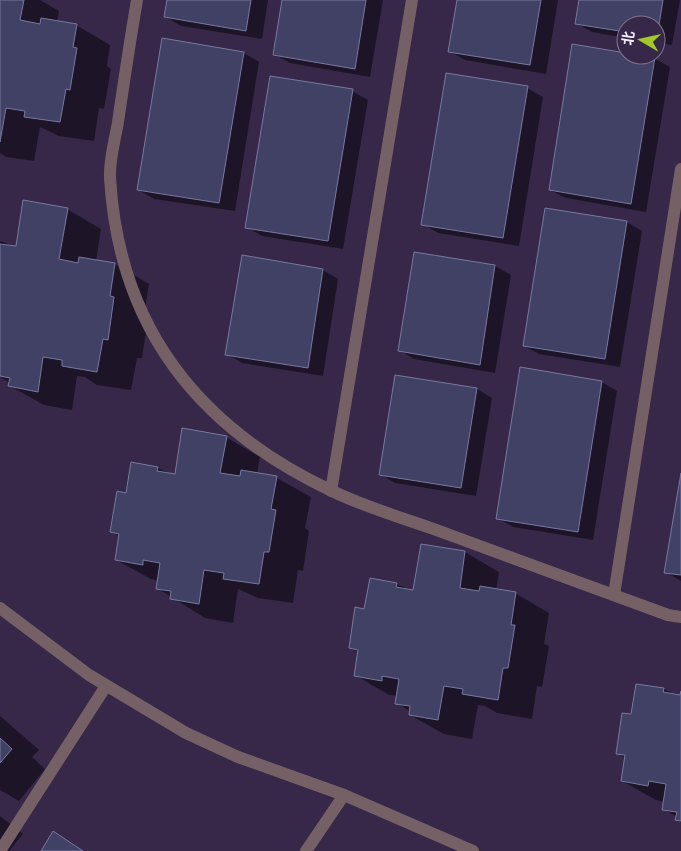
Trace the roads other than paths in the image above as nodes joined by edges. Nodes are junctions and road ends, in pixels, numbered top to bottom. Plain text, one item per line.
1 (137, 0) edge
2 (412, 0) edge
3 (681, 169) edge
4 (332, 491) junction
5 (614, 595) junction
6 (0, 608) edge
7 (681, 617) edge
8 (106, 686) junction
9 (344, 796) junction
10 (0, 851) edge
11 (306, 851) edge
12 (473, 851) edge

1 - 4 street
2 - 4 street
3 - 5 street
4 - 5 street
5 - 7 street
6 - 8 street
8 - 9 street
8 - 10 street
9 - 11 street
9 - 12 street

